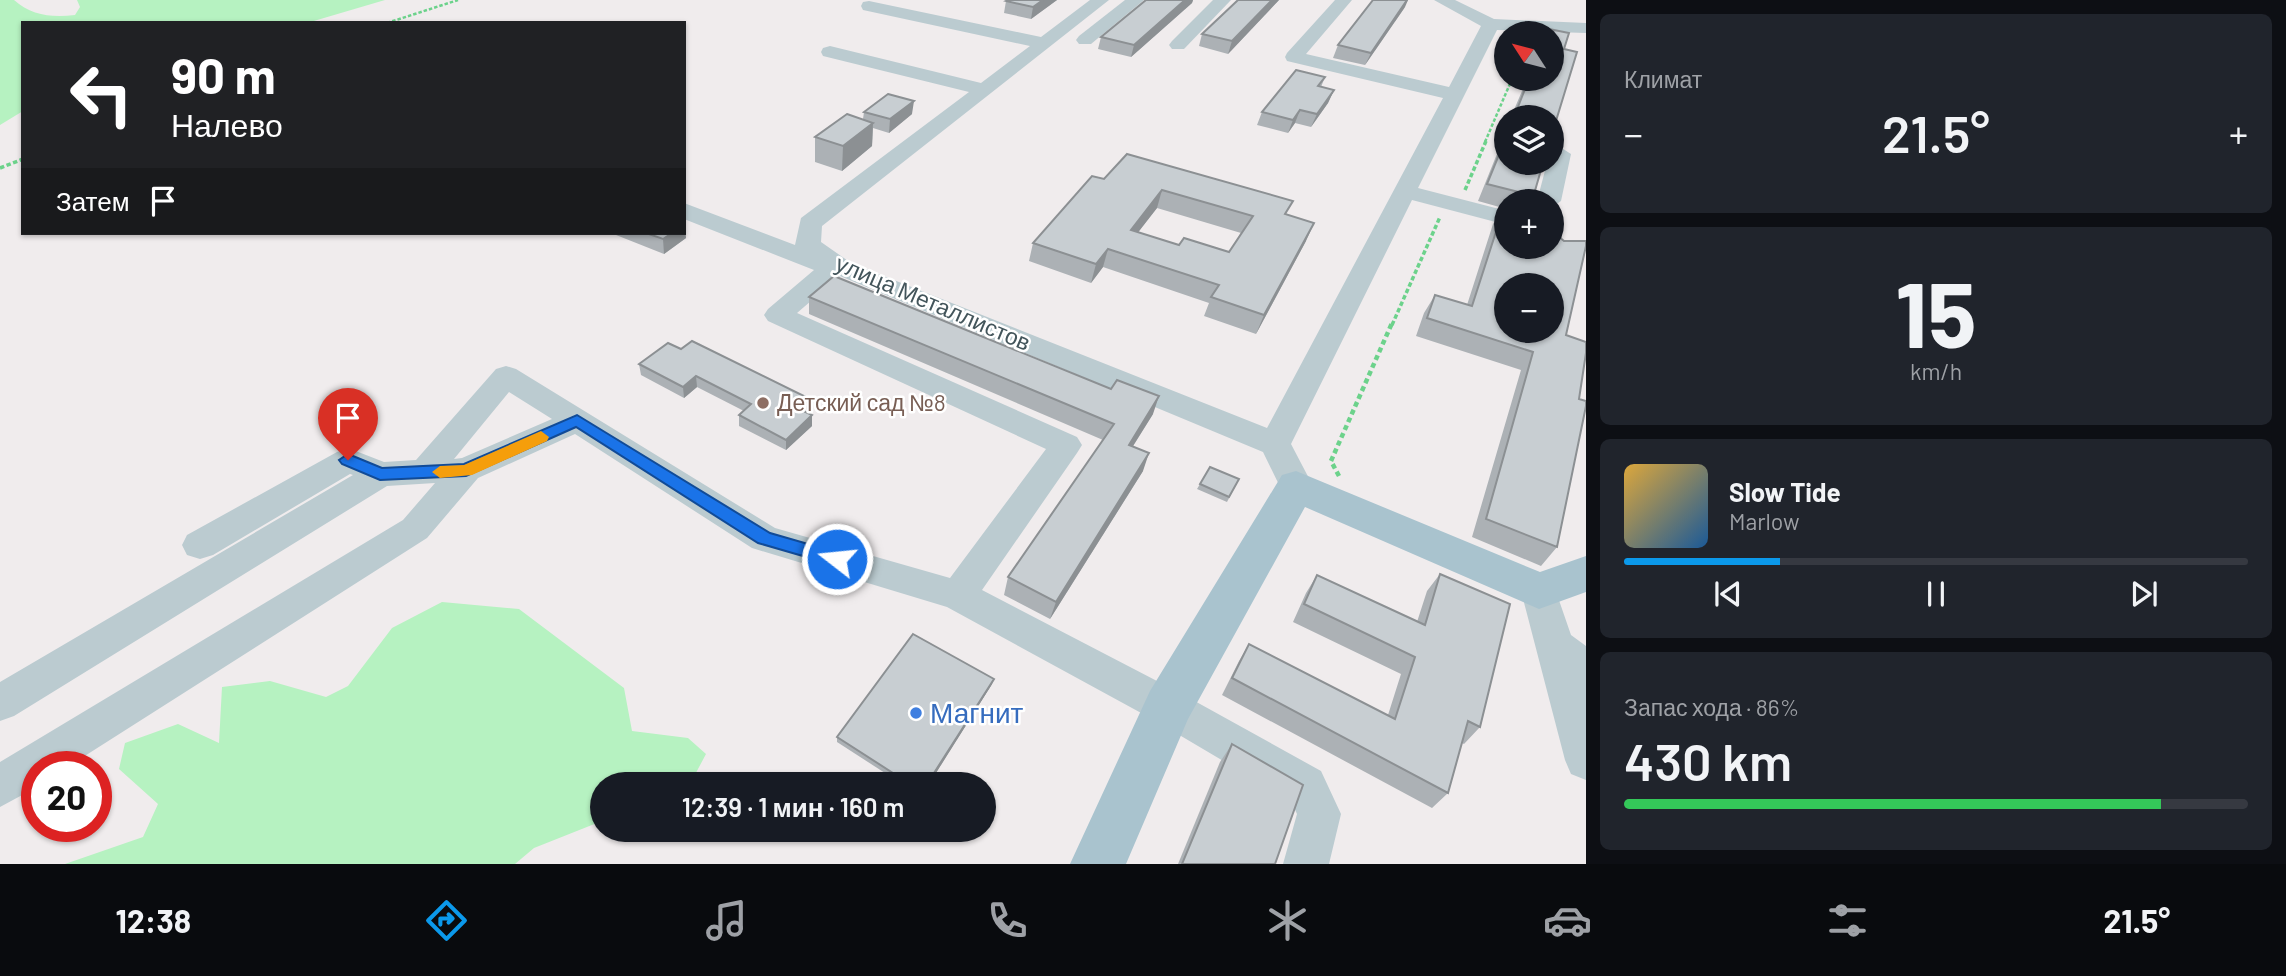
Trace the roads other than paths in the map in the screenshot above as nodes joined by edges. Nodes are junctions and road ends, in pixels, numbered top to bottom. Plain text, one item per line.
1 (1101, 0) edge
2 (1136, 0) edge
3 (1223, 0) edge
4 (1344, 0) edge
5 (1442, 0) edge
6 (869, 6) dead end
7 (1491, 24) junction
8 (1586, 28) edge
9 (1085, 40) dead end
10 (1043, 43) junction
11 (1178, 45) dead end
12 (830, 52) dead end
13 (983, 89) junction
14 (1454, 94) junction
15 (1404, 191) junction
16 (686, 211) edge
17 (1494, 214) edge
18 (839, 269) junction
19 (577, 421) junction
20 (1286, 465) junction
21 (466, 470) junction
22 (425, 472) junction
23 (380, 474) junction
24 (200, 545) dead end
25 (1586, 574) edge
26 (1539, 591) junction
27 (958, 594) junction
28 (1554, 645) junction
29 (1586, 667) edge
30 (0, 703) edge
31 (1168, 707) junction
32 (1586, 760) edge
33 (0, 786) edge
34 (1098, 864) edge
35 (1306, 864) edge

1 - 10 street, улица Металлистов
2 - 9 street
3 - 11 street
4 - 14 street
5 - 7 street
6 - 10 street
7 - 8 street
7 - 14 street
10 - 13 street, улица Металлистов
12 - 13 street
13 - 18 street, улица Металлистов
14 - 15 street
15 - 17 street
15 - 20 street
16 - 18 street
18 - 20 street, улица Металлистов
18 - 27 street
19 - 21 street
19 - 22 street
19 - 27 street
20 - 26 main road
20 - 31 main road
21 - 22 street
21 - 33 street
22 - 23 street
23 - 24 street
23 - 30 street
25 - 26 main road
26 - 28 street
27 - 31 street
28 - 29 street
28 - 32 street
31 - 34 main road
31 - 35 street

